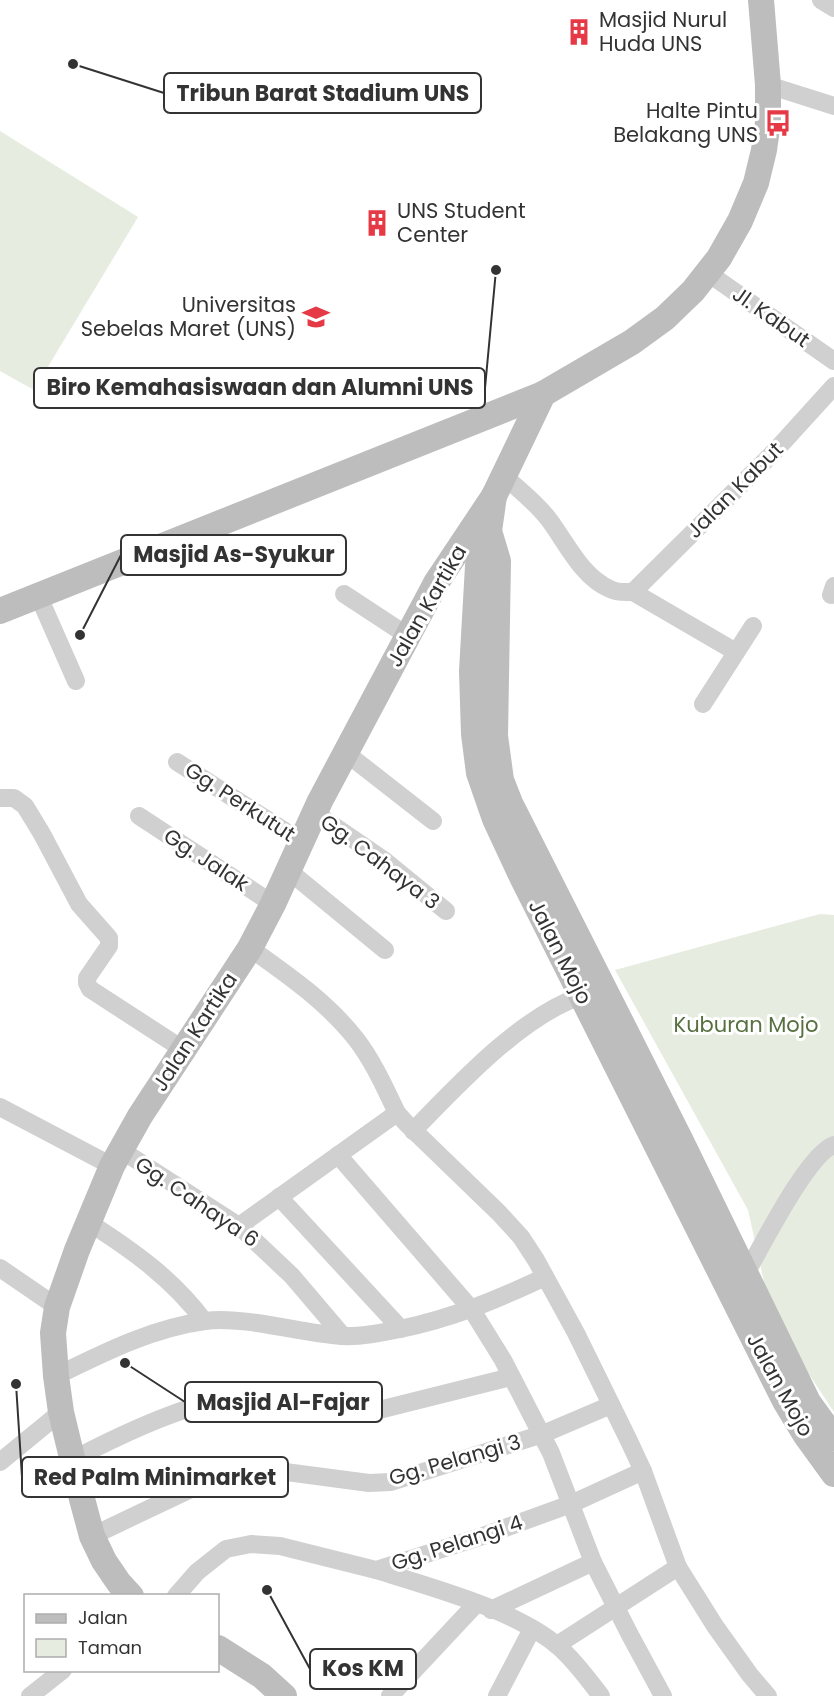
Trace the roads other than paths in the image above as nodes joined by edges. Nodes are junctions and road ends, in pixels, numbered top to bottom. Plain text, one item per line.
1 (761, 0) edge
2 (821, 0) edge
3 (834, 8) edge
4 (768, 85) junction
5 (834, 106) edge
6 (708, 273) junction
7 (834, 361) edge
8 (834, 386) edge
9 (543, 394) junction
10 (499, 486) junction
11 (489, 531) junction
12 (633, 592) junction
13 (344, 594) dead end
14 (39, 597) junction
15 (0, 611) edge
16 (753, 626) dead end
17 (408, 636) junction
18 (736, 652) junction
19 (76, 681) dead end
20 (703, 704) dead end
21 (346, 753) junction
22 (177, 762) dead end
23 (0, 798) edge
24 (315, 813) junction
25 (139, 816) dead end
26 (433, 821) dead end
27 (302, 842) junction
28 (289, 871) junction
29 (273, 904) junction
30 (446, 911) dead end
31 (250, 948) junction
32 (385, 950) dead end
33 (582, 996) junction
34 (183, 1050) junction
35 (0, 1107) edge
36 (397, 1113) junction
37 (413, 1131) junction
38 (670, 1144) junction
39 (834, 1145) edge
40 (338, 1155) junction
41 (116, 1158) junction
42 (279, 1197) junction
43 (88, 1221) junction
44 (239, 1226) junction
45 (0, 1268) edge
46 (746, 1275) junction
47 (545, 1277) junction
48 (57, 1307) junction
49 (472, 1310) junction
50 (204, 1321) junction
51 (400, 1329) junction
52 (343, 1336) junction
53 (56, 1376) junction
54 (511, 1377) junction
55 (611, 1405) junction
56 (61, 1413) junction
57 (543, 1434) junction
58 (834, 1438) edge
59 (72, 1460) junction
60 (0, 1462) edge
61 (643, 1471) junction
62 (834, 1474) edge
63 (571, 1504) junction
64 (92, 1536) junction
65 (593, 1562) junction
66 (678, 1568) junction
67 (376, 1570) junction
68 (129, 1594) edge
69 (178, 1594) edge
70 (484, 1607) junction
71 (616, 1607) junction
72 (532, 1629) junction
73 (557, 1645) junction
74 (219, 1649) edge
75 (62, 1672) edge
76 (280, 1695) edge
77 (30, 1696) edge
78 (390, 1696) edge
79 (496, 1696) edge
80 (601, 1696) edge
81 (663, 1696) edge
82 (768, 1696) edge

1 - 4 street
2 - 3 street
4 - 5 street
4 - 6 street
6 - 7 street, Jl. Kabut
6 - 9 street
8 - 12 street, Jalan Kabut
9 - 10 street, Jalan Mojo
9 - 14 street
10 - 11 street, Jalan Mojo
10 - 12 street
10 - 17 street, Jalan Kartika
11 - 33 street, Jalan Mojo
11 - 38 street
12 - 18 street
13 - 17 street
14 - 15 street
14 - 19 street
16 - 18 street
17 - 21 street, Jalan Kartika
18 - 20 street
21 - 24 street, Jalan Kartika
21 - 26 street
22 - 27 street, Gg. Perkutut
23 - 34 street
24 - 27 street, Jalan Kartika
24 - 30 street, Gg. Cahaya 3
25 - 29 street, Gg. Jalak
27 - 28 street, Jalan Kartika
28 - 29 street, Jalan Kartika
28 - 32 street
29 - 31 street, Jalan Kartika
31 - 34 street, Jalan Kartika
31 - 36 street
33 - 37 street
33 - 38 street, Jalan Mojo
34 - 41 street, Jalan Kartika
35 - 41 street, Gg. Cahaya 6
36 - 37 street
36 - 40 street
37 - 47 street
38 - 46 street
38 - 62 street, Jalan Mojo
39 - 46 street
40 - 42 street
40 - 49 street
41 - 43 street, Jalan Kartika
41 - 44 street, Gg. Cahaya 6
42 - 44 street
42 - 51 street
43 - 48 street, Jalan Kartika
43 - 50 street
44 - 52 street, Gg. Cahaya 6
45 - 48 street
46 - 58 street
47 - 49 street
47 - 55 street
48 - 53 street, Jalan Kartika
49 - 51 street
49 - 54 street
50 - 52 street
50 - 53 street
51 - 52 street
53 - 56 street, Jalan Kartika
54 - 57 street
54 - 59 street
55 - 57 street, Gg. Pelangi 3
55 - 61 street
56 - 59 street, Jalan Kartika
56 - 60 street
57 - 63 street
57 - 64 street, Gg. Pelangi 3
59 - 64 street, Jalan Kartika
61 - 63 street, Gg. Pelangi 4
61 - 66 street
63 - 65 street
63 - 67 street, Gg. Pelangi 4
64 - 68 street, Jalan Kartika
65 - 70 street
65 - 71 street
66 - 71 street
66 - 82 street
67 - 69 street, Gg. Pelangi 4
67 - 70 street
70 - 72 street
70 - 78 street
71 - 73 street
71 - 81 street
72 - 73 street
72 - 79 street
73 - 80 street
74 - 76 street
75 - 77 street

